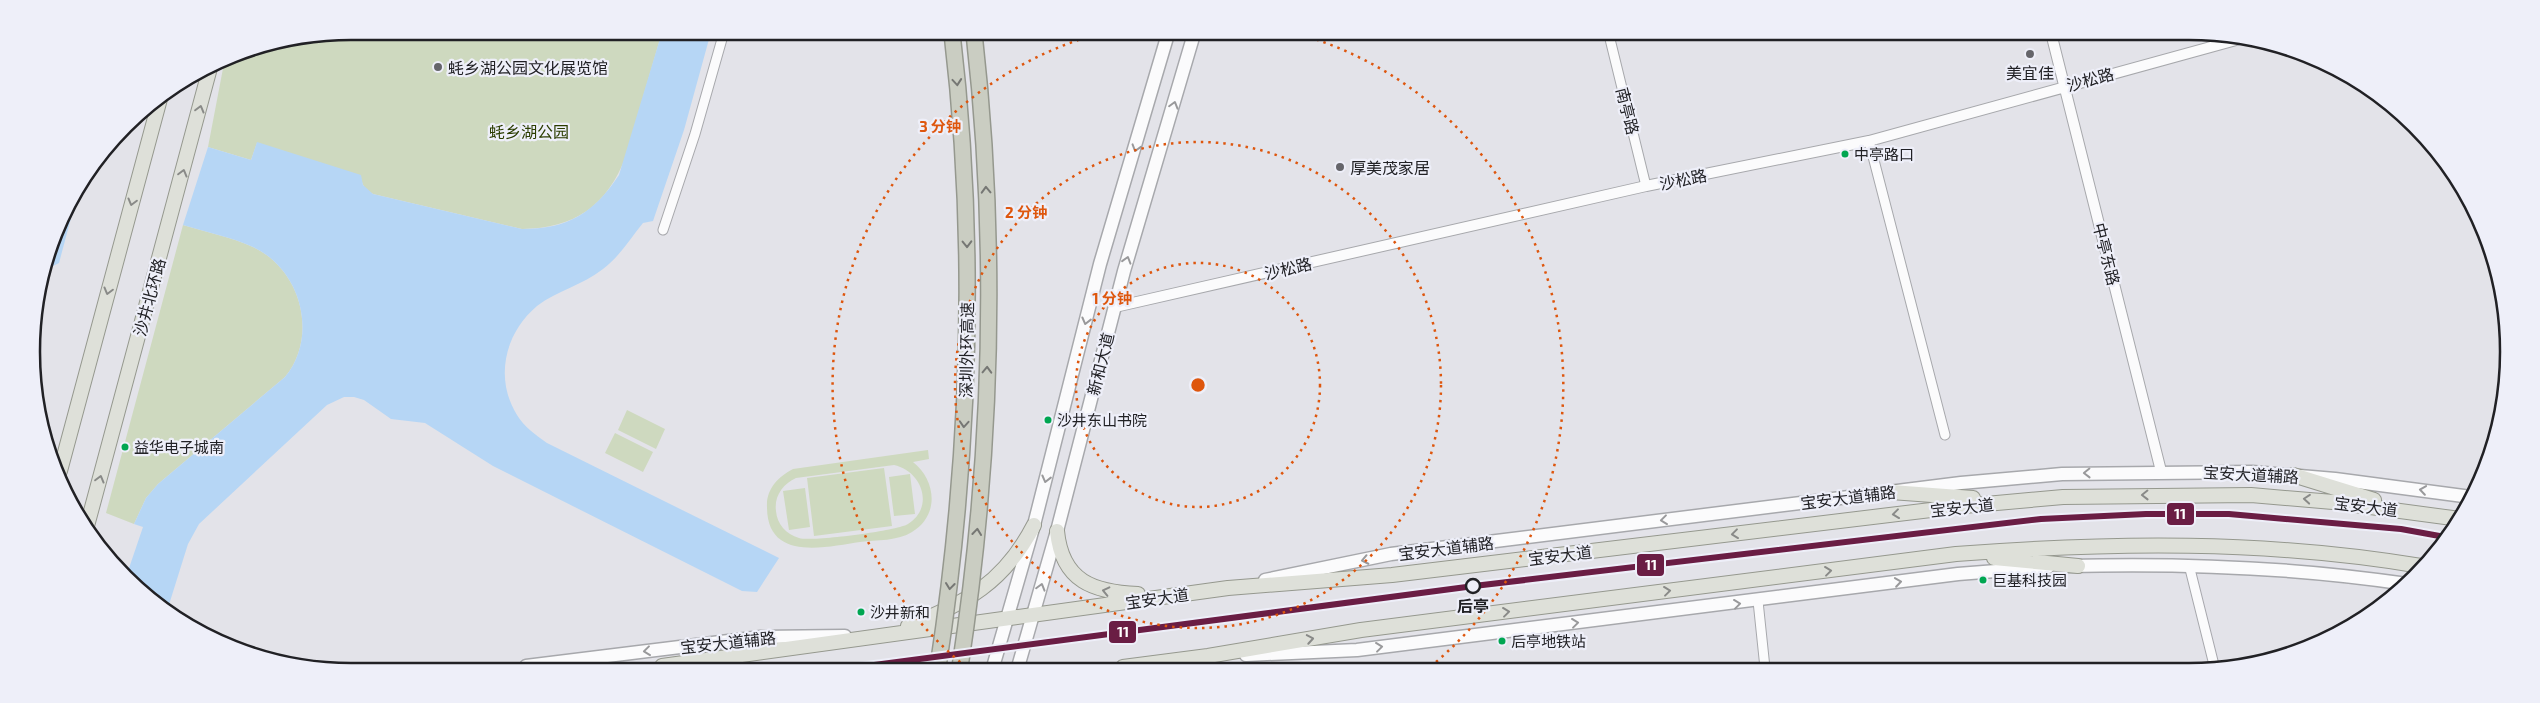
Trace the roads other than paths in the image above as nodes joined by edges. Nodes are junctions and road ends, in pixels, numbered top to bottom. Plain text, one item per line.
1 (722, 40) edge
2 (953, 40) edge
3 (975, 40) edge
4 (1166, 40) edge
5 (1192, 40) edge
6 (1610, 40) edge
7 (2053, 40) edge
8 (2226, 43) edge
9 (208, 75) edge
10 (2066, 86) junction
11 (158, 108) edge
12 (1869, 141) junction
13 (1646, 186) junction
14 (663, 230) dead end
15 (1115, 307) junction
16 (1945, 435) dead end
17 (62, 465) edge
18 (2161, 471) junction
19 (2293, 475) junction
20 (1891, 492) junction
21 (2464, 496) edge
22 (2011, 501) junction
23 (2413, 512) junction
24 (2452, 518) edge
25 (89, 519) edge
26 (1034, 526) junction
27 (1057, 531) junction
28 (1956, 554) junction
29 (2189, 565) junction
30 (2415, 565) edge
31 (2078, 566) junction
32 (2398, 583) edge
33 (1228, 588) junction
34 (1172, 596) junction
35 (1758, 601) junction
36 (1033, 616) junction
37 (1007, 619) junction
38 (890, 634) junction
39 (870, 636) junction
40 (1208, 656) junction
41 (2213, 662) edge
42 (550, 663) edge
43 (683, 663) edge
44 (939, 663) edge
45 (960, 663) edge
46 (994, 663) edge
47 (1019, 663) edge
48 (1160, 663) edge
49 (1764, 663) edge

1 - 14 street
2 -> 44 highway, 深圳外环高速, bridge
45 -> 3 highway, 深圳外环高速, bridge
4 -> 26 main road, 新和大道
15 -> 5 main road, 新和大道
6 - 13 street, 南亭路
7 - 10 street, 中亭东路
8 - 10 street, 沙松路
25 -> 9 main road, 沙井北环路
10 - 12 street, 沙松路
10 - 18 street, 中亭东路
11 -> 17 main road
12 - 13 street, 沙松路
12 - 16 street
13 - 15 street, 沙松路
15 - 27 main road, 新和大道
18 - 19 main road, 宝安大道辅路
18 -> 20 main road, 宝安大道辅路
21 -> 19 main road, 宝安大道辅路
19 - 23 main road
20 - 22 main road
20 -> 33 main road, 宝安大道辅路
23 -> 22 main road, 宝安大道
22 -> 33 main road, 宝安大道
23 - 24 main road, 宝安大道
26 - 37 main road, 新和大道
26 - 38 main road
34 -> 27 main road
36 -> 27 main road, 新和大道
28 - 30 main road
28 - 31 main road
40 -> 28 main road
29 - 31 main road
29 - 32 main road
29 - 41 street
35 -> 31 main road
33 - 34 main road, 宝安大道
34 - 36 main road, 宝安大道
40 -> 35 main road
35 - 49 street
36 - 37 main road, 宝安大道
36 - 47 main road, 新和大道
37 - 38 main road, 宝安大道
37 - 46 main road, 新和大道
38 - 39 main road, 宝安大道
39 -> 42 main road, 宝安大道辅路
39 - 43 main road, 宝安大道
40 - 48 main road

